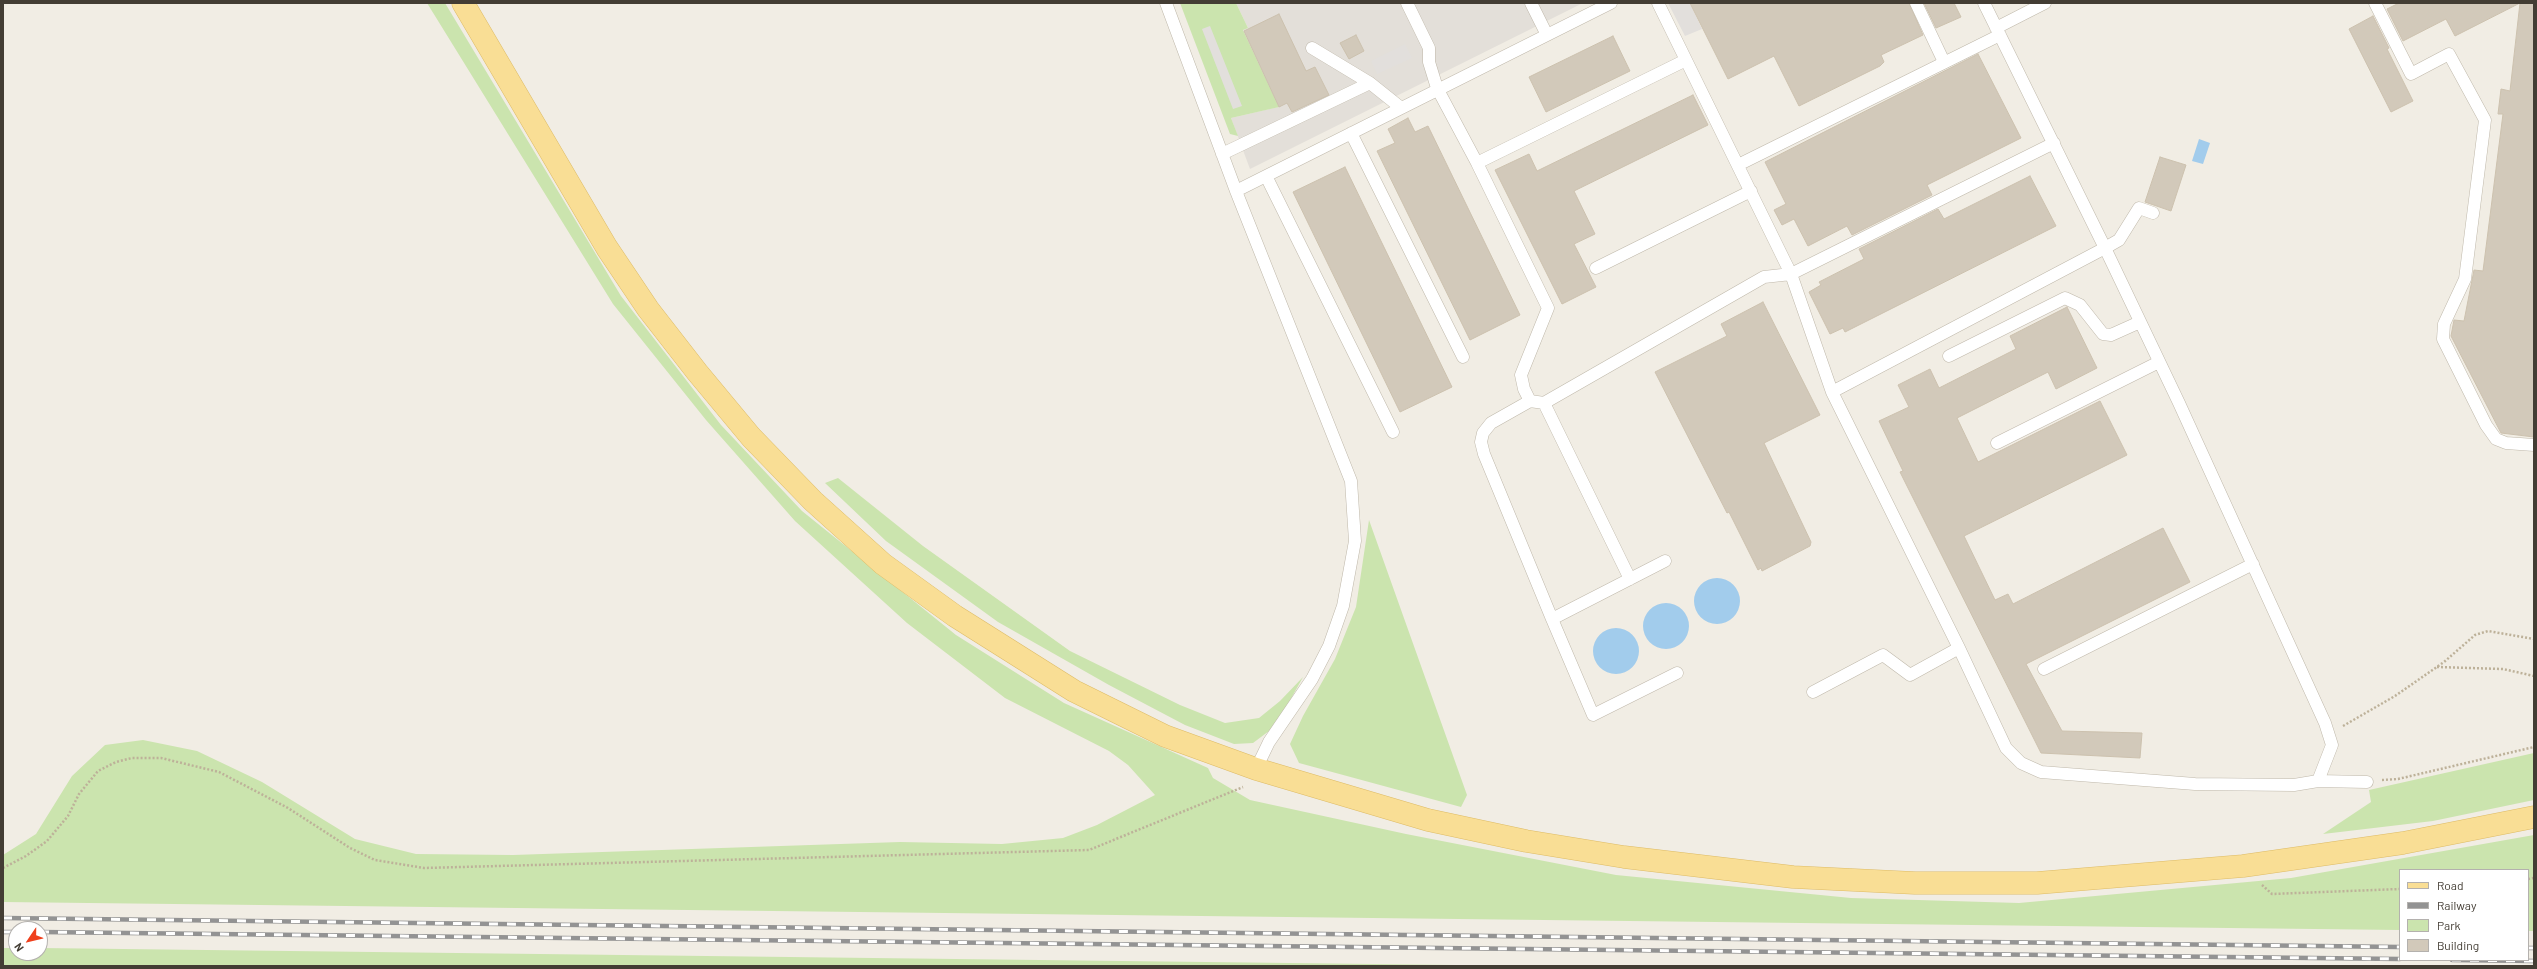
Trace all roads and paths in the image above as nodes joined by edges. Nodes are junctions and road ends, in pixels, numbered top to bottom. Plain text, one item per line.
1 (463, 3) edge
2 (1166, 3) edge
3 (1408, 3) edge
4 (1611, 3) edge
5 (1658, 3) edge
6 (1916, 3) edge
7 (1984, 3) edge
8 (2045, 3) edge
9 (2375, 3) edge
10 (1536, 5) edge
11 (1998, 31) junction
12 (1547, 35) junction
13 (1312, 48) dead end
14 (1686, 60) junction
15 (1944, 62) junction
16 (1370, 84) junction
17 (1437, 88) junction
18 (1400, 107) junction
19 (1351, 132) junction
20 (2054, 143) junction
21 (1222, 154) junction
22 (1477, 163) junction
23 (1738, 165) junction
24 (1266, 176) junction
25 (1236, 191) junction
26 (1751, 191) junction
27 (2153, 214) dead end
28 (2105, 248) junction
29 (1596, 268) dead end
30 (1791, 274) junction
31 (2140, 322) junction
32 (1949, 356) dead end
33 (1463, 357) dead end
34 (2159, 362) junction
35 (1832, 392) junction
36 (1530, 401) junction
37 (1544, 403) junction
38 (1392, 432) dead end
39 (1997, 443) dead end
40 (2534, 445) edge
41 (1665, 561) dead end
42 (2253, 564) junction
43 (1630, 579) junction
44 (1552, 619) junction
45 (2534, 638) edge
46 (1959, 648) junction
47 (2437, 667) junction
48 (2044, 669) dead end
49 (1677, 673) dead end
50 (2534, 676) edge
51 (1813, 692) dead end
52 (2330, 736) junction
53 (2534, 747) edge
54 (1256, 769) junction
55 (2318, 781) junction
56 (2367, 782) joint
57 (2534, 817) edge
58 (2243, 866) junction
59 (3, 868) edge
60 (2399, 889) edge

1 - 54 main road
2 - 21 lane
3 - 17 lane
4 - 12 lane
5 - 14 lane
6 - 15 lane
7 - 11 lane
8 - 11 lane
9 - 40 lane
10 - 12 lane
11 - 15 lane
11 - 20 lane
12 - 17 lane
13 - 16 lane
14 - 22 lane
14 - 23 lane
15 - 23 lane
16 - 18 lane
16 - 21 lane
17 - 18 lane
17 - 22 lane
18 - 19 lane
19 - 24 lane
19 - 33 lane
20 - 28 lane
20 - 30 lane
21 - 25 lane
22 - 36 lane
23 - 26 lane
24 - 25 lane
24 - 38 lane
25 - 54 lane
26 - 29 lane
26 - 30 lane
27 - 28 lane
28 - 31 lane
28 - 35 lane
30 - 35 lane
30 - 37 lane
31 - 32 lane
31 - 34 lane
34 - 39 lane
34 - 42 lane
35 - 46 lane
36 - 37 lane
36 - 44 lane
37 - 43 lane
41 - 43 lane
42 - 48 lane
42 - 52 lane
43 - 44 lane
44 - 49 lane
45 - 47 path
46 - 51 lane
46 - 55 lane
47 - 50 path
47 - 52 path
52 - 55 lane
53 - 56 path
54 - 58 main road
54 - 59 path
55 - 56 lane
57 - 58 main road
58 - 60 path

